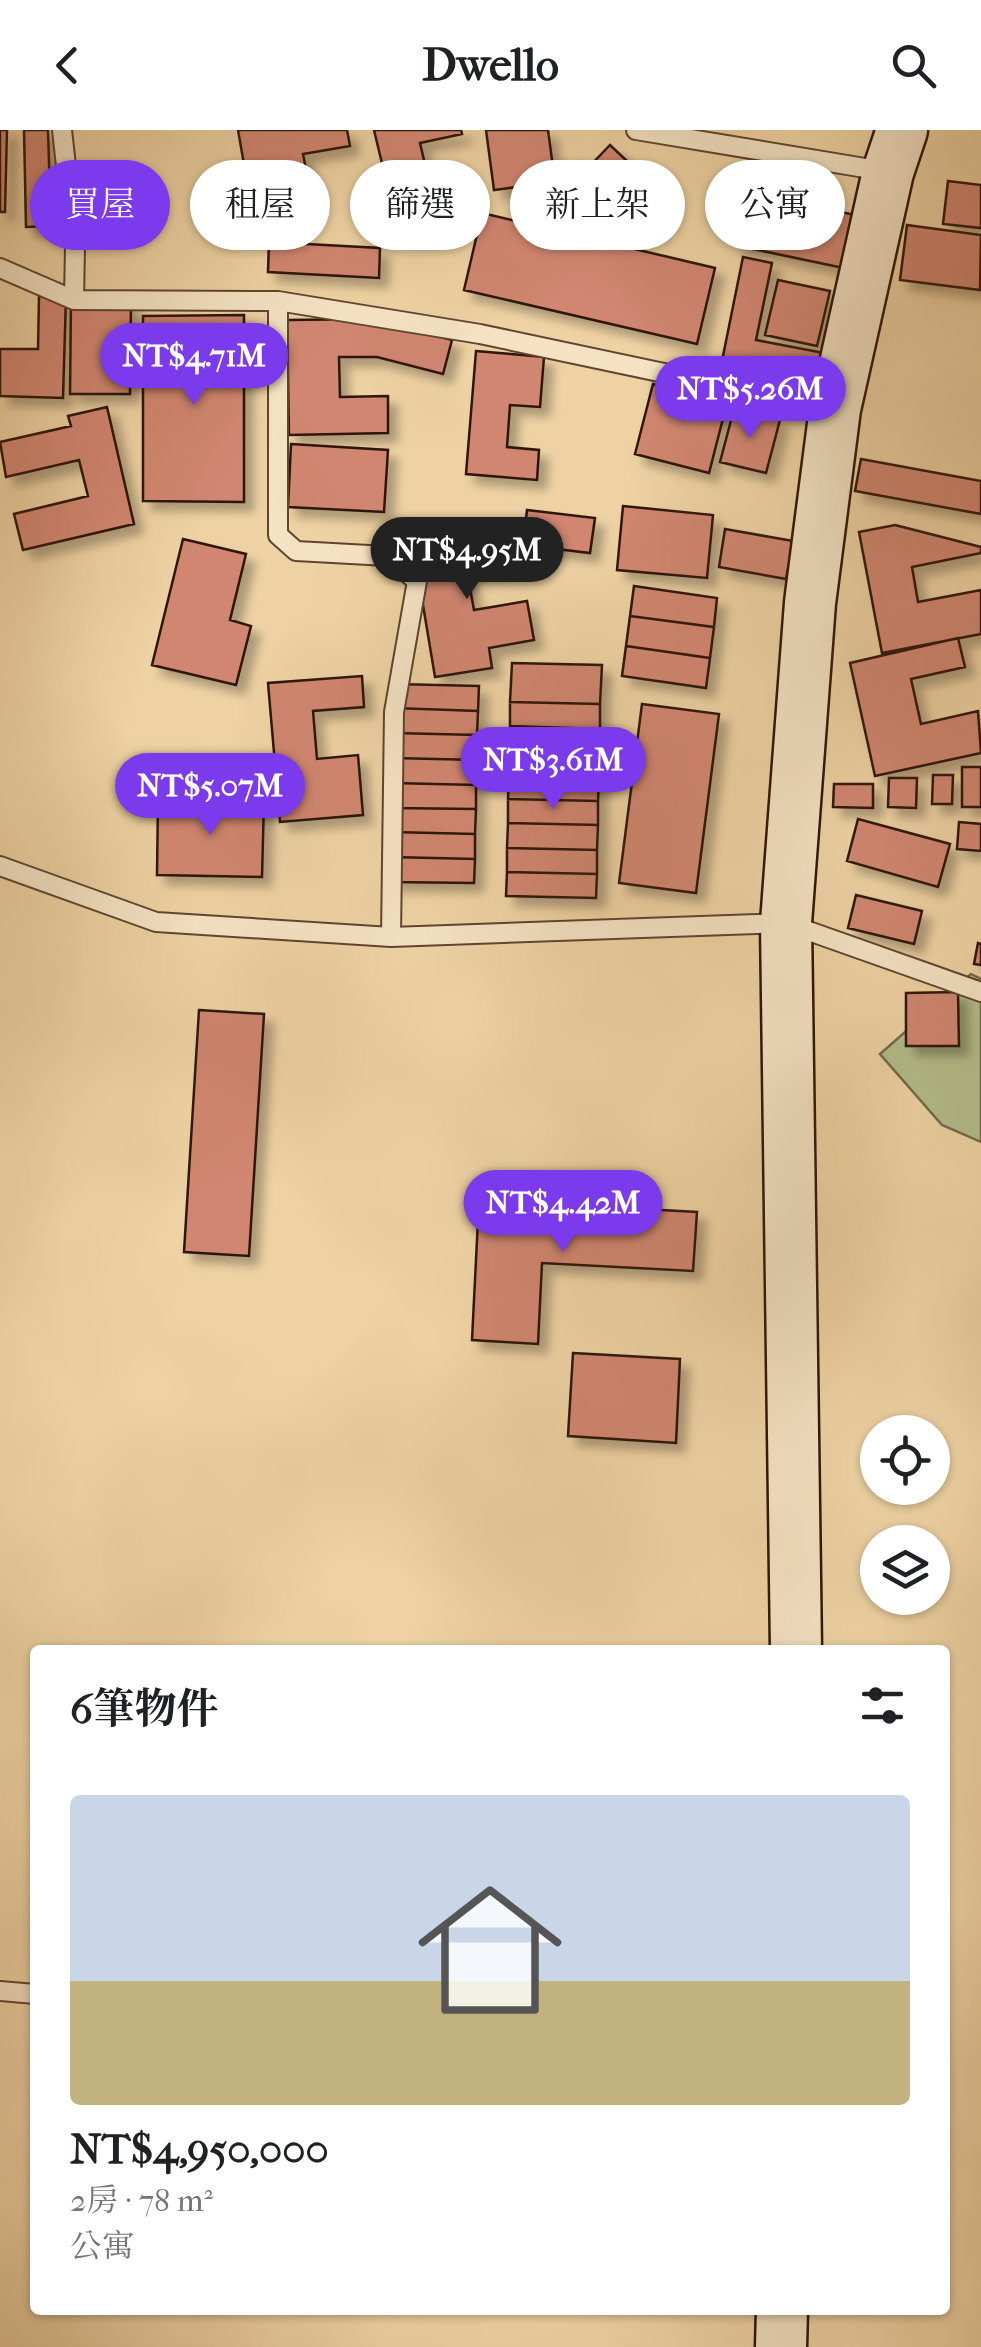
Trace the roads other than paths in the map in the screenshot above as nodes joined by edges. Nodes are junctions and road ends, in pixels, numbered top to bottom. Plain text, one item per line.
1 (62, 130) edge
2 (636, 130) edge
3 (895, 151) edge
4 (0, 268) edge
5 (74, 300) junction
6 (278, 301) junction
7 (835, 409) junction
8 (0, 866) edge
9 (786, 923) junction
10 (391, 937) junction
11 (981, 992) edge
12 (796, 1645) edge
13 (0, 1991) edge
14 (30, 1994) edge
15 (782, 2315) edge
16 (781, 2347) edge

1 - 5 lane
2 - 3 lane
3 - 7 street
4 - 5 lane
5 - 6 lane
6 - 7 lane
6 - 10 lane
7 - 9 street
8 - 10 lane
9 - 10 lane
9 - 11 lane
9 - 12 street
13 - 14 lane
15 - 16 street

